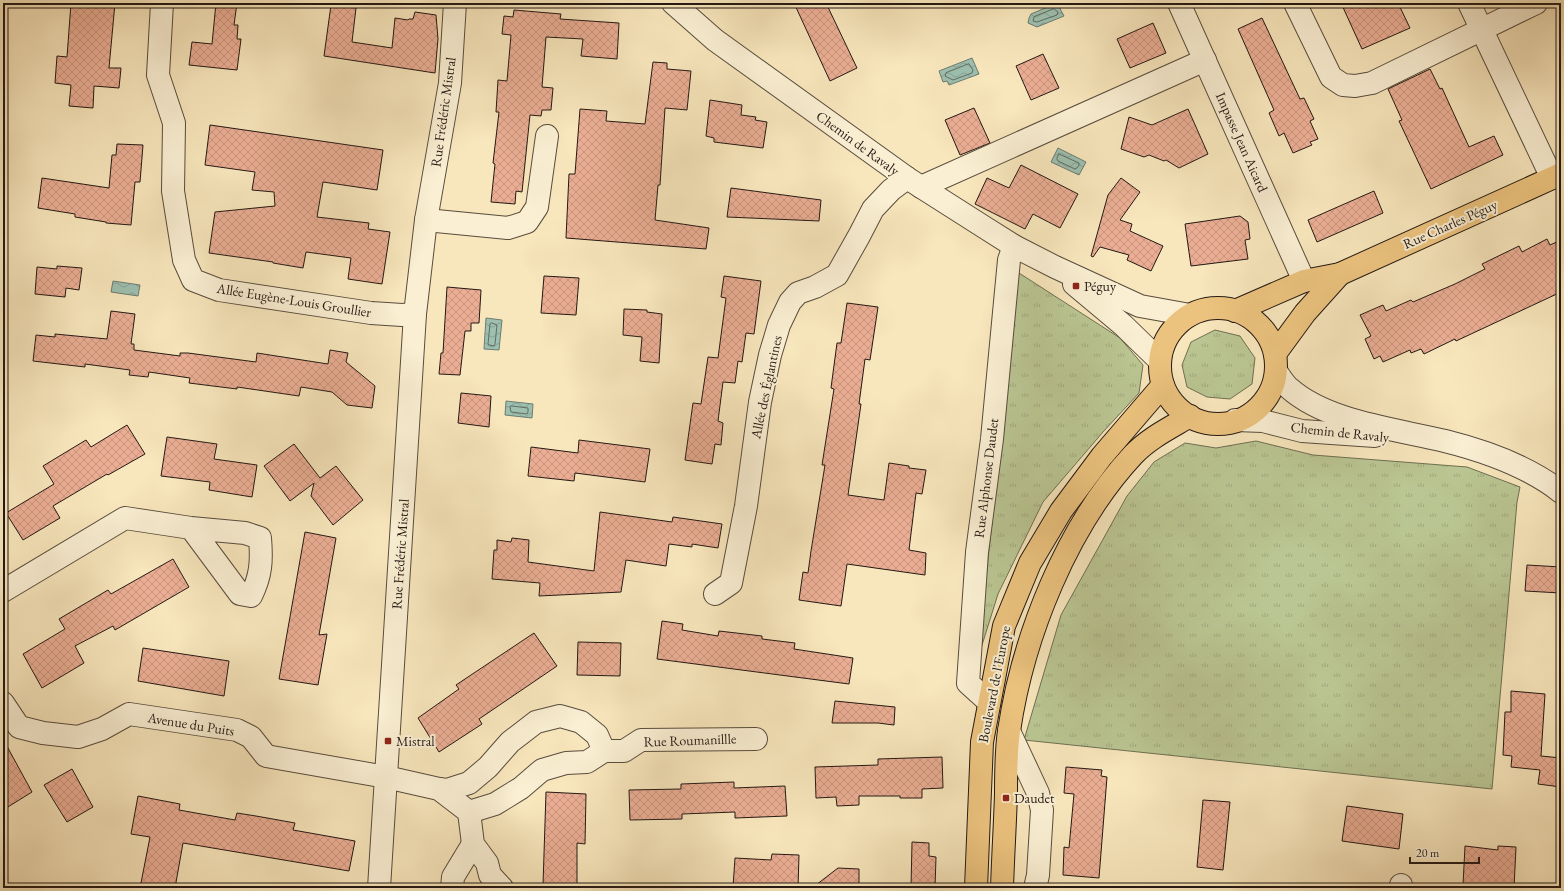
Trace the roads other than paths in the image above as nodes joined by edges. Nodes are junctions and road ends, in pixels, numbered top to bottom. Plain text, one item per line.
1 (162, 3) edge
2 (455, 3) edge
3 (673, 3) edge
4 (1180, 3) edge
5 (1295, 3) edge
6 (1469, 3) edge
7 (1536, 3) edge
8 (1482, 29) junction
9 (1205, 60) junction
10 (547, 136) dead end
11 (1556, 176) edge
12 (914, 183) junction
13 (426, 220) junction
14 (1014, 246) junction
15 (1055, 267) junction
16 (1340, 274) junction
17 (1304, 281) junction
18 (1235, 311) junction
19 (415, 314) junction
20 (1190, 315) junction
21 (1160, 361) junction
22 (1275, 363) junction
23 (1163, 385) junction
24 (1190, 416) junction
25 (1235, 420) junction
26 (1446, 441) junction
27 (1561, 492) edge
28 (191, 528) dead end
29 (3, 591) edge
30 (715, 594) dead end
31 (989, 702) junction
32 (3, 703) edge
33 (1009, 731) junction
34 (756, 738) dead end
35 (604, 751) junction
36 (386, 777) junction
37 (439, 789) junction
38 (469, 812) junction
39 (473, 844) junction
40 (379, 888) edge
41 (452, 888) edge
42 (502, 888) edge
43 (976, 888) edge
44 (1002, 888) edge
45 (1035, 888) edge

1 - 19 street, Allée Eugène-Louis Groullier
2 - 13 street, Rue Frédéric Mistral
3 - 12 street, Chemin de Ravaly
4 - 9 street, Impasse Jean Aicard
5 - 8 street
6 - 8 street
7 - 8 street
8 - 11 street
9 - 12 street, Allée des Églantines
9 - 17 street, Impasse Jean Aicard
10 - 13 street
11 - 16 main road, Rue Charles Péguy
12 - 14 street, Chemin de Ravaly
12 - 30 street, Allée des Églantines
13 - 19 street, Rue Frédéric Mistral
14 - 15 street, Chemin de Ravaly
14 - 31 street, Rue Alphonse Daudet
15 - 20 street, Chemin de Ravaly
15 - 21 street, Chemin de Ravaly
16 - 17 main road, Rue Charles Péguy
16 - 22 main road, Rue Charles Péguy
17 - 18 main road, Rue Charles Péguy
18 - 20 main road
18 - 22 main road
19 - 36 street, Rue Frédéric Mistral
20 - 21 main road
21 - 23 main road
22 - 25 main road
22 - 26 street, Chemin de Ravaly
23 - 24 main road
23 - 31 main road, Boulevard de l'Europe
24 - 25 main road
24 - 33 main road, Boulevard de l'Europe
25 - 26 street, Chemin de Ravaly
26 - 27 street, Chemin de Ravaly
28 - 29 street
31 - 43 main road, Boulevard de l'Europe
32 - 36 street, Avenue du Puits
33 - 44 main road, Boulevard de l'Europe
33 - 45 street
34 - 35 street, Rue Roumanillle
35 - 37 street
35 - 38 street
36 - 37 street, Avenue du Puits
36 - 40 street, Rue Frédéric Mistral
37 - 38 street
38 - 39 street
39 - 41 street
39 - 42 street

